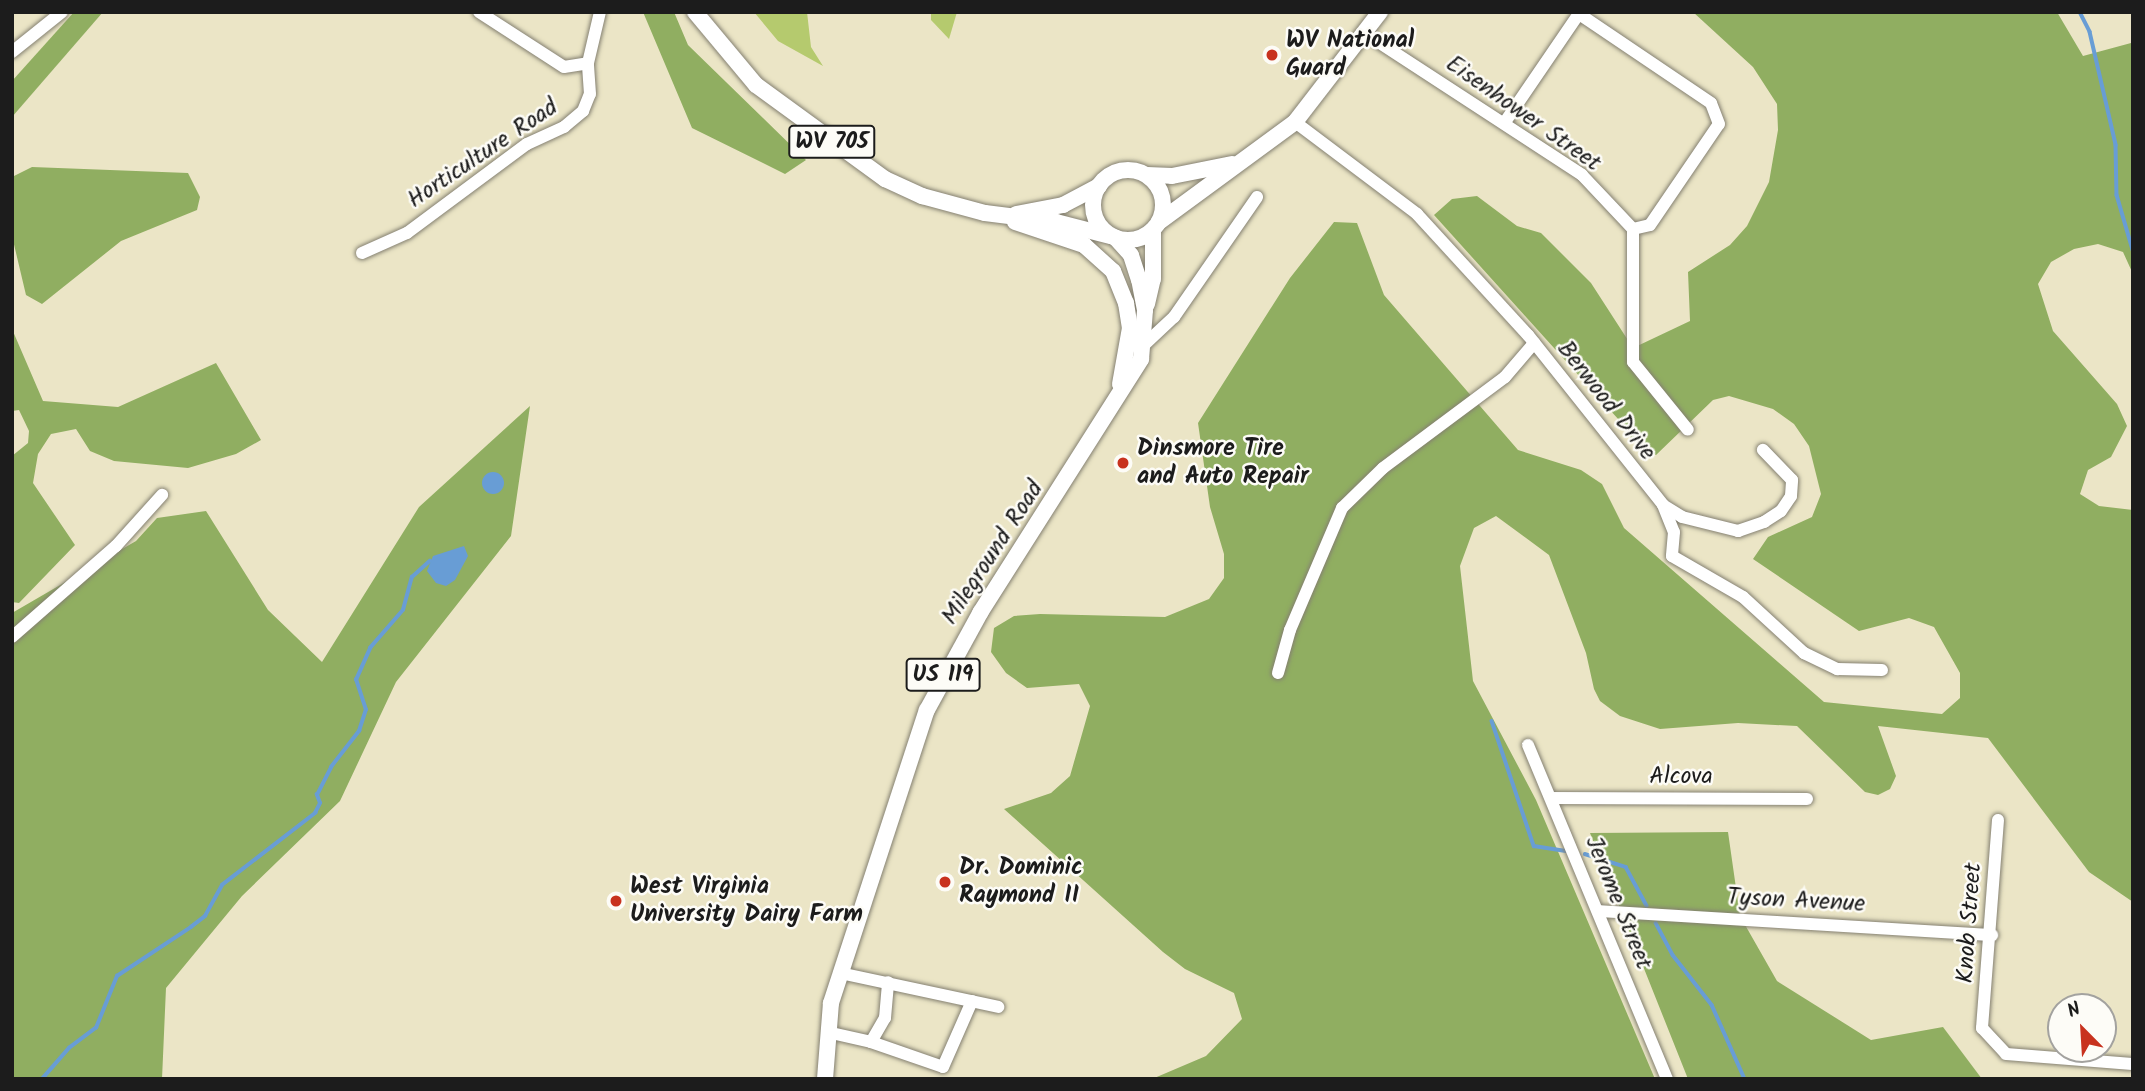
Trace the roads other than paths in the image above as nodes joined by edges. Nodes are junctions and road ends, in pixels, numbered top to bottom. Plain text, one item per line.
1 (62, 12) edge
2 (479, 12) edge
3 (600, 12) edge
4 (695, 12) edge
5 (1380, 12) edge
6 (1579, 13) edge
7 (1366, 34) junction
8 (12, 52) edge
9 (588, 63) junction
10 (1294, 122) junction
11 (1505, 122) junction
12 (1235, 163) junction
13 (1147, 176) junction
14 (1098, 186) junction
15 (1257, 197) dead end
16 (1003, 217) junction
17 (1156, 226) junction
18 (1633, 229) junction
19 (1113, 237) junction
20 (362, 253) dead end
21 (1145, 310) junction
22 (1534, 343) junction
23 (1145, 344) junction
24 (1109, 415) junction
25 (1688, 430) dead end
26 (1763, 450) dead end
27 (162, 495) dead end
28 (1663, 505) junction
29 (12, 637) edge
30 (1882, 670) dead end
31 (1278, 673) dead end
32 (1528, 745) dead end
33 (1554, 798) junction
34 (1807, 799) dead end
35 (1998, 820) dead end
36 (1598, 911) junction
37 (1992, 935) junction
38 (840, 973) junction
39 (888, 982) junction
40 (972, 1001) junction
41 (998, 1007) dead end
42 (827, 1032) junction
43 (871, 1042) junction
44 (2133, 1064) edge
45 (825, 1079) edge
46 (1667, 1079) edge

1 - 8 street
2 - 9 street
3 - 9 street, Horticulture Road
4 - 16 main road, WV 705
5 - 7 main road
6 - 11 street
6 - 18 street
7 - 10 main road
7 - 11 street, Eisenhower Street
9 - 20 street, Horticulture Road
10 - 12 main road
10 - 22 street, Berwood Drive
11 - 18 street, Eisenhower Street
12 - 13 main road
12 - 17 main road
13 - 14 main road
13 - 17 main road
14 - 16 main road, WV 705
14 - 19 main road
15 - 23 street, Mileground Road
16 - 19 main road, WV 705
16 - 24 main road
17 - 19 main road
17 - 21 main road, Mileground Road / US 119
18 - 25 street
19 - 21 main road, Mileground Road / US 119
21 - 23 main road, Mileground Road / US 119
22 - 28 street, Berwood Drive
22 - 31 street
23 - 24 main road, Mileground Road / US 119
24 - 38 main road, Mileground Road / US 119
26 - 28 street
27 - 29 street
28 - 30 street, Berwood Drive
32 - 33 street, Jerome Street
33 - 34 street, Alcova
33 - 36 street, Jerome Street
35 - 37 street, Knob Street
36 - 37 street, Tyson Avenue
36 - 46 street, Jerome Street
37 - 44 street, Knob Street
38 - 39 street
38 - 42 main road, Mileground Road / US 119
39 - 40 street
39 - 43 street
40 - 41 street
40 - 43 street
42 - 43 street
42 - 45 main road, Mileground Road / US 119

